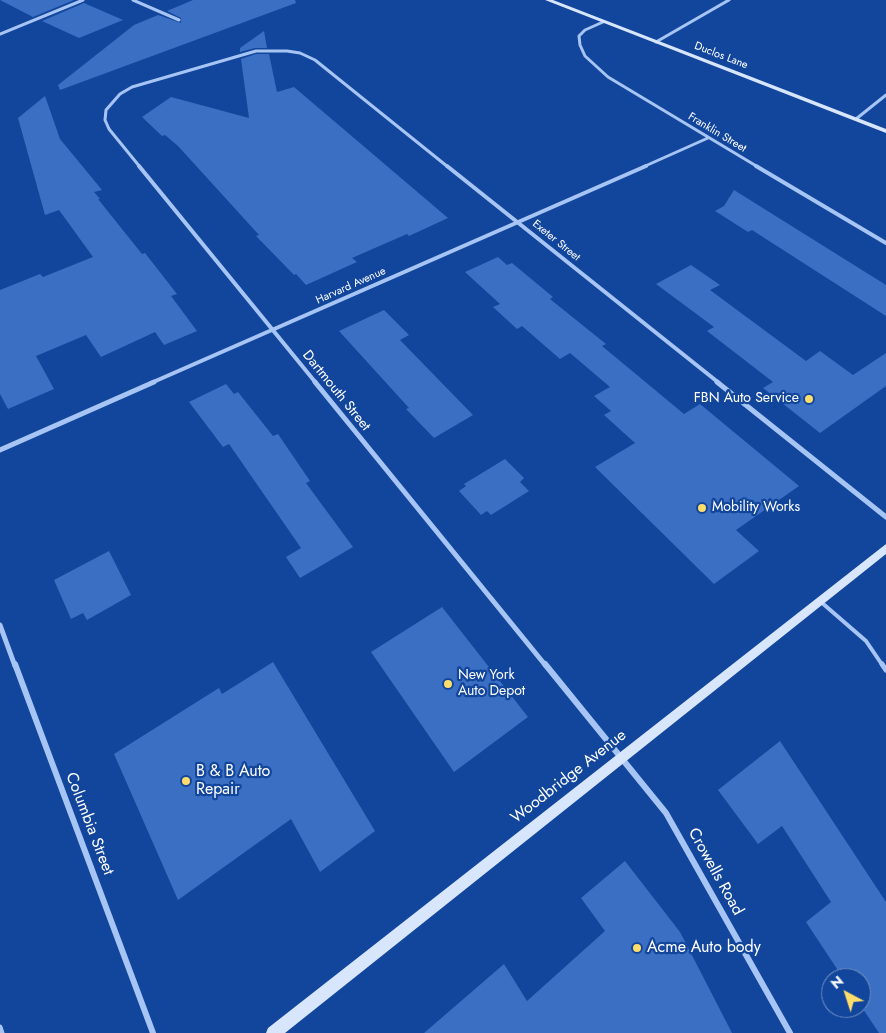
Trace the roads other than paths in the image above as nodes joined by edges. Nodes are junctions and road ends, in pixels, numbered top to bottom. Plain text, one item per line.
1 (83, 0) edge
2 (133, 0) edge
3 (548, 0) edge
4 (729, 0) edge
5 (179, 20) dead end
6 (603, 22) junction
7 (0, 34) edge
8 (656, 42) junction
9 (191, 69) joint
10 (886, 95) edge
11 (856, 119) junction
12 (886, 131) edge
13 (708, 138) junction
14 (518, 222) junction
15 (886, 243) edge
16 (271, 330) junction
17 (0, 450) edge
18 (886, 517) edge
19 (886, 548) edge
20 (820, 600) junction
21 (0, 625) edge
22 (886, 670) edge
23 (621, 757) junction
24 (0, 1027) edge
25 (2, 1033) edge
26 (153, 1033) edge
27 (273, 1033) edge
28 (790, 1033) edge

1 - 7 street
2 - 5 street
3 - 6 street, Duclos Lane
4 - 8 street
6 - 8 street, Duclos Lane
6 - 13 street, Franklin Street
8 - 11 street, Duclos Lane
9 - 14 street, Exeter Street
9 - 16 street, Dartmouth Street
10 - 11 street
11 - 12 street, Duclos Lane
13 - 14 street, Harvard Avenue
13 - 15 street, Franklin Street
14 - 16 street, Harvard Avenue
14 - 18 street, Exeter Street
16 - 17 street, Harvard Avenue
16 - 23 street, Dartmouth Street
19 - 20 street, Woodbridge Avenue
20 - 22 lane
20 - 23 street, Woodbridge Avenue
21 - 26 street, Columbia Street
23 - 27 street, Woodbridge Avenue
23 - 28 street, Crowells Road
24 - 25 lane

